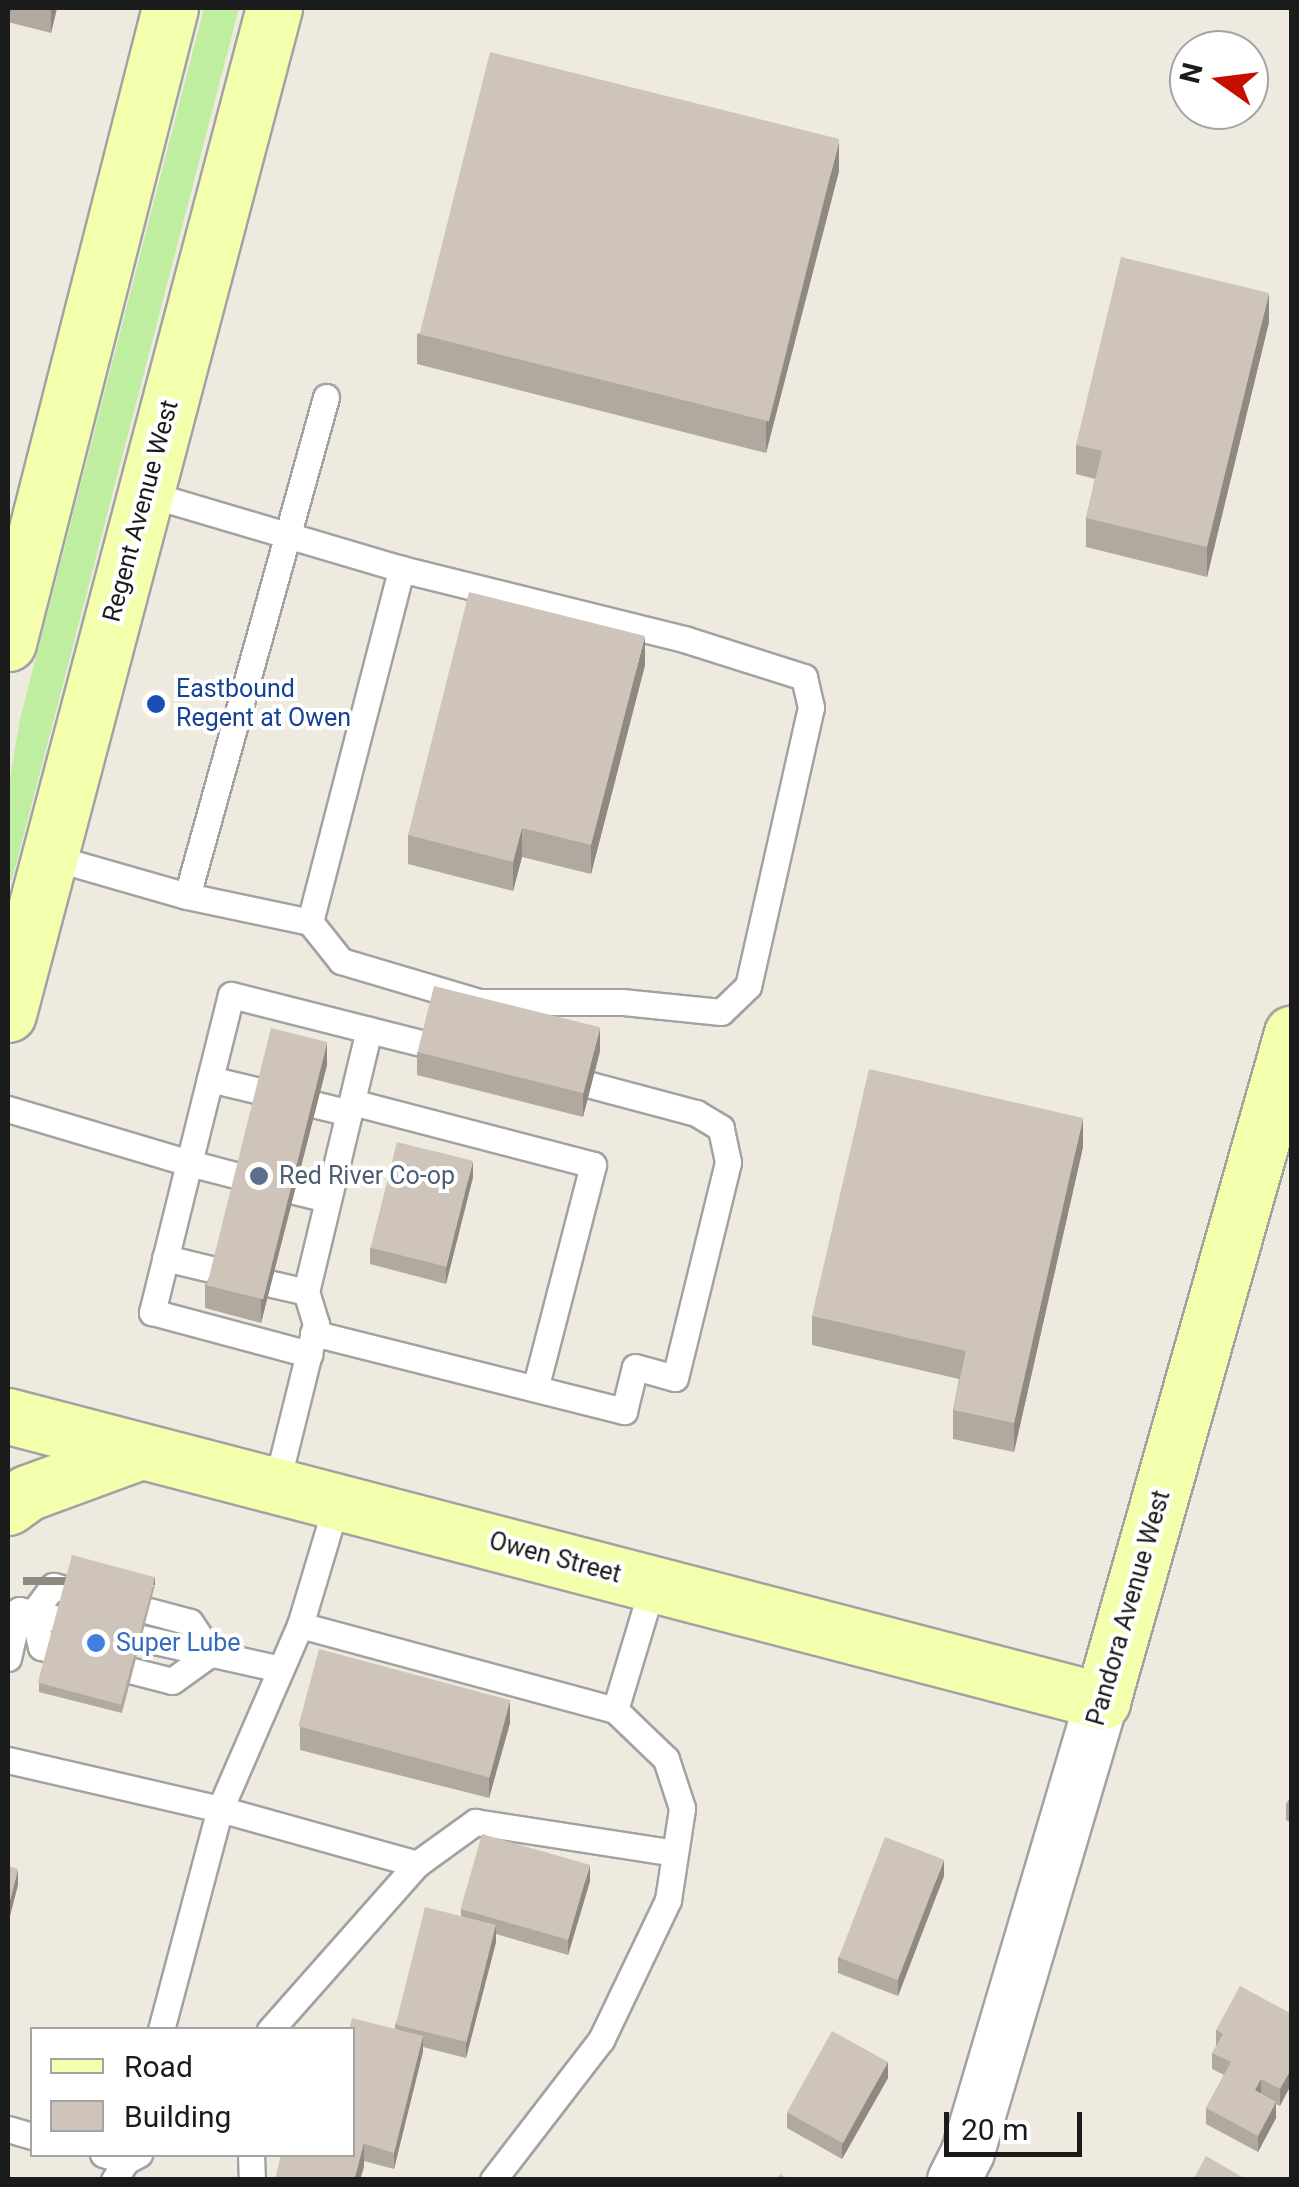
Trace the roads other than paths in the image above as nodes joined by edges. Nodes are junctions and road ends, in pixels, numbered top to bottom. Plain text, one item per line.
1 (170, 8) edge
2 (274, 8) edge
3 (326, 397) dead end
4 (146, 494) junction
5 (290, 535) junction
6 (400, 570) junction
7 (8, 643) edge
8 (51, 857) junction
9 (187, 896) junction
10 (310, 922) junction
11 (8, 1014) edge
12 (369, 1030) junction
13 (425, 1044) edge
14 (1288, 1060) edge
15 (210, 1078) junction
16 (591, 1085) edge
17 (260, 1090) edge
18 (317, 1105) edge
19 (351, 1108) junction
20 (8, 1109) edge
21 (189, 1162) junction
22 (239, 1176) edge
23 (295, 1191) edge
24 (328, 1200) junction
25 (165, 1258) junction
26 (215, 1270) edge
27 (272, 1284) edge
28 (306, 1292) junction
29 (311, 1344) junction
30 (536, 1388) junction
31 (8, 1416) edge
32 (141, 1451) junction
33 (276, 1486) junction
34 (337, 1502) junction
35 (8, 1507) edge
36 (654, 1584) junction
37 (65, 1589) edge
38 (149, 1611) edge
39 (45, 1616) junction
40 (300, 1625) junction
41 (141, 1638) edge
42 (50, 1649) edge
43 (211, 1654) junction
44 (8, 1658) edge
45 (281, 1669) junction
46 (133, 1671) edge
47 (1102, 1700) junction
48 (615, 1710) junction
49 (8, 1760) edge
50 (220, 1809) junction
51 (676, 1853) junction
52 (417, 1864) junction
53 (162, 2027) edge
54 (273, 2027) edge
55 (493, 2180) edge
56 (954, 2180) edge

1 - 7 main road
2 - 4 main road, Regent Avenue West
3 - 5 lane
4 - 5 lane
4 - 8 main road, Regent Avenue West
5 - 6 lane
5 - 9 lane
6 - 10 lane
6 - 10 lane
8 - 9 lane
8 - 11 main road, Regent Avenue West
9 - 10 lane
12 - 13 lane
12 - 15 lane
12 - 19 lane
14 - 47 main road, Pandora Avenue West
15 - 17 lane
15 - 21 lane
16 - 30 lane
18 - 19 lane
19 - 24 lane
19 - 30 lane
20 - 21 lane
21 - 22 lane
21 - 25 lane
23 - 24 lane
24 - 28 lane
25 - 26 lane
25 - 29 lane
27 - 28 lane
28 - 29 lane
29 - 30 lane
29 - 33 lane
31 - 32 main road, Owen Street
32 - 33 main road, Owen Street
32 - 35 main road
33 - 34 main road, Owen Street
34 - 36 main road, Owen Street
34 - 40 lane
36 - 47 main road, Owen Street
36 - 48 lane
37 - 39 lane
38 - 43 lane
39 - 42 lane
39 - 44 lane
40 - 45 lane
40 - 48 lane
41 - 43 lane
43 - 45 lane
43 - 46 lane
45 - 50 lane
47 - 56 street, Pandora Avenue West
48 - 51 lane
49 - 50 lane
50 - 52 lane
50 - 53 lane
51 - 52 lane
51 - 55 lane
52 - 54 lane

